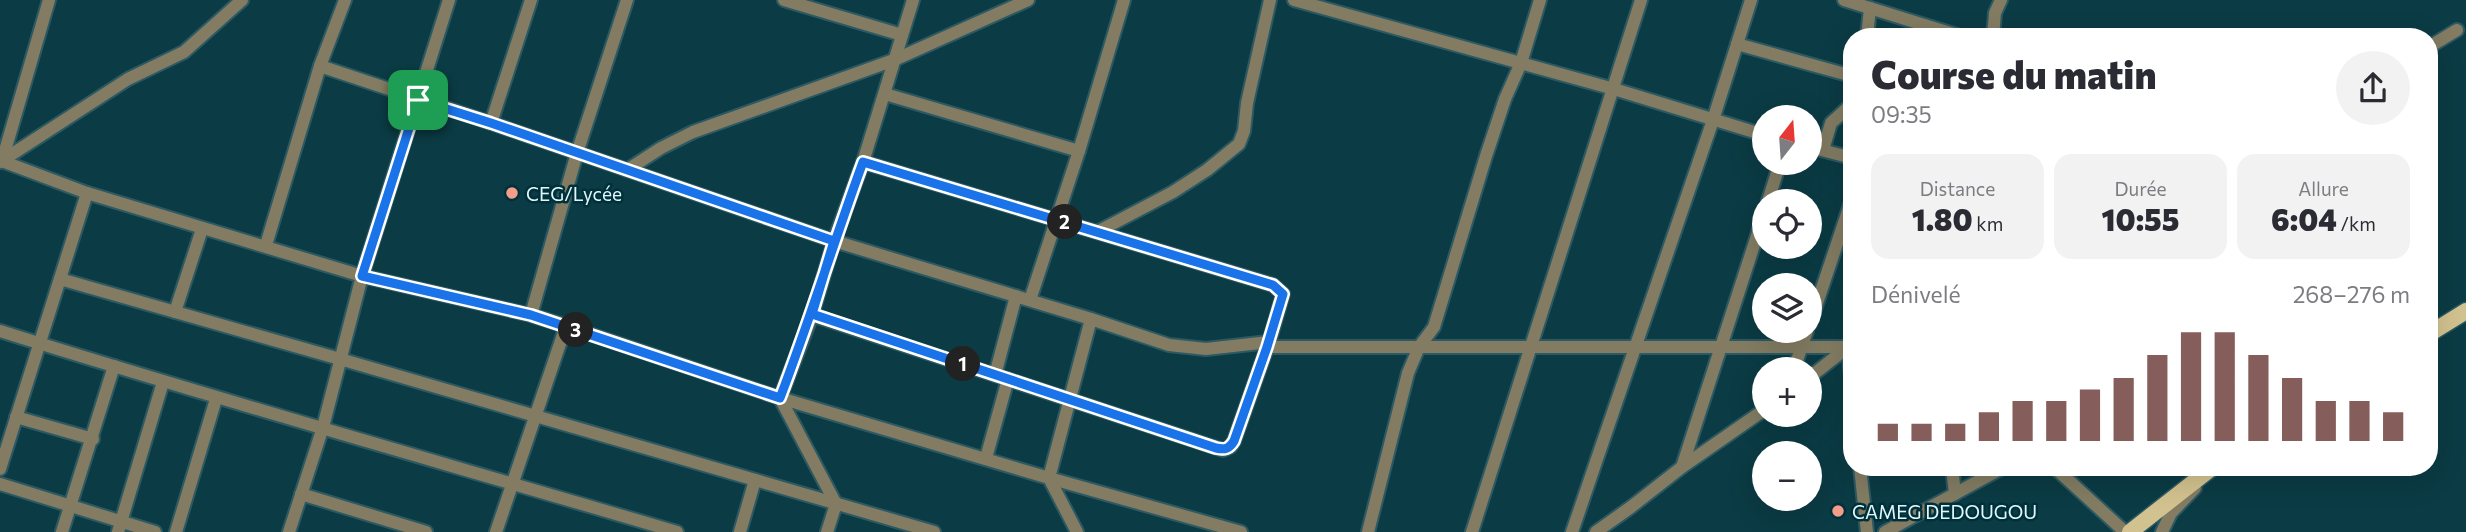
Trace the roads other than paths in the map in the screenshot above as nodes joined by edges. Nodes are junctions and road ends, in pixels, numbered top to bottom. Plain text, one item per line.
1 (49, 0) edge
2 (242, 0) edge
3 (345, 0) edge
4 (449, 0) edge
5 (531, 0) edge
6 (627, 0) edge
7 (784, 0) edge
8 (913, 0) edge
9 (1028, 0) edge
10 (1124, 0) edge
11 (1270, 0) edge
12 (1294, 0) edge
13 (1540, 0) edge
14 (1641, 0) edge
15 (1751, 0) edge
16 (1844, 0) edge
17 (2001, 0) edge
18 (814, 4) edge
19 (1870, 8) junction
20 (1868, 28) edge
21 (1934, 28) edge
22 (1994, 28) edge
23 (2457, 30) dead end
24 (902, 35) junction
25 (2438, 42) edge
26 (1737, 44) junction
27 (894, 60) junction
28 (1521, 64) junction
29 (320, 66) junction
30 (1843, 73) edge
31 (1614, 89) junction
32 (886, 94) junction
33 (418, 100) junction
34 (1843, 112) edge
35 (1713, 120) junction
36 (491, 123) junction
37 (1752, 131) edge
38 (1823, 150) joint
39 (1079, 151) junction
40 (578, 153) junction
41 (1843, 156) edge
42 (1, 161) edge
43 (863, 162) junction
44 (627, 170) junction
45 (87, 193) junction
46 (1056, 219) junction
47 (1843, 226) edge
48 (202, 229) junction
49 (1097, 232) junction
50 (834, 241) junction
51 (265, 245) junction
52 (1752, 251) edge
53 (362, 276) junction
54 (60, 279) junction
55 (1822, 288) edge
56 (1016, 296) junction
57 (1030, 300) junction
58 (2466, 311) edge
59 (175, 312) junction
60 (812, 314) junction
61 (531, 315) junction
62 (1091, 319) junction
63 (566, 326) junction
64 (2438, 328) edge
65 (0, 331) edge
66 (1803, 343) edge
67 (39, 344) junction
68 (1268, 344) junction
69 (1843, 346) edge
70 (1419, 347) junction
71 (1531, 347) junction
72 (1635, 347) junction
73 (1721, 347) junction
74 (1802, 347) junction
75 (1843, 351) edge
76 (1798, 357) edge
77 (340, 359) junction
78 (114, 366) junction
79 (1822, 368) edge
80 (995, 375) junction
81 (1008, 379) junction
82 (163, 382) junction
83 (780, 398) junction
84 (216, 399) junction
85 (1069, 400) junction
86 (16, 417) junction
87 (535, 417) junction
88 (1752, 418) edge
89 (323, 427) junction
90 (93, 439) junction
91 (986, 458) junction
92 (1682, 467) junction
93 (0, 469) edge
94 (1861, 476) edge
95 (1953, 476) edge
96 (1988, 476) edge
97 (2064, 476) edge
98 (2202, 476) edge
99 (2206, 476) edge
100 (1049, 478) junction
101 (755, 480) junction
102 (512, 483) junction
103 (0, 484) edge
104 (301, 494) junction
105 (1955, 494) junction
106 (836, 504) junction
107 (71, 506) junction
108 (120, 527) edge
109 (62, 532) edge
110 (155, 532) edge
111 (176, 532) edge
112 (289, 532) edge
113 (426, 532) edge
114 (496, 532) edge
115 (677, 532) edge
116 (740, 532) edge
117 (827, 532) edge
118 (933, 532) edge
119 (1077, 532) edge
120 (1241, 532) edge
121 (1368, 532) edge
122 (1472, 532) edge
123 (1572, 532) edge
124 (1596, 532) edge
125 (1867, 532) edge
126 (1885, 532) edge
127 (2128, 532) edge
128 (2162, 532) edge

1 - 42 street
2 - 42 street
3 - 29 street
4 - 33 street
5 - 36 street
6 - 40 street
7 - 18 street
8 - 24 street
9 - 27 street
10 - 39 street
11 - 49 street
12 - 28 street
13 - 28 street
14 - 31 street
15 - 26 street
16 - 19 street
17 - 22 street
18 - 24 street
19 - 20 street
19 - 21 street
23 - 25 street
24 - 27 street
26 - 30 street
26 - 35 street
27 - 32 street
27 - 44 street
28 - 31 street
28 - 70 street
29 - 33 street
29 - 51 street
31 - 35 street
31 - 71 street
32 - 39 street
32 - 43 street
33 - 36 street
33 - 53 street
34 - 38 street
35 - 37 street
35 - 72 street
36 - 40 street
38 - 41 street
39 - 46 street
40 - 44 street
40 - 61 street
42 - 45 street
43 - 46 street
43 - 50 street
44 - 50 street
45 - 48 street
45 - 54 street
46 - 49 street
46 - 57 street
47 - 55 street
48 - 51 street
48 - 59 street
49 - 68 street
50 - 56 street
50 - 60 street
51 - 53 street
52 - 73 street
53 - 61 street
53 - 77 street
54 - 59 street
54 - 67 street
56 - 57 street
56 - 80 street
57 - 62 street
58 - 64 main road
59 - 77 street
60 - 80 street
60 - 83 street
61 - 63 street
62 - 68 street
62 - 85 street
63 - 83 street
63 - 87 street
65 - 67 street
66 - 74 street
67 - 78 street
67 - 86 street
68 - 70 street
68 - 85 street
69 - 74 street
70 - 71 street
70 - 121 street
71 - 72 street
71 - 122 street
72 - 73 street
72 - 123 street
73 - 74 street
73 - 92 street
74 - 76 street
75 - 79 street
77 - 87 street
77 - 89 street
78 - 82 street
78 - 90 street
80 - 81 street
81 - 85 street
81 - 91 street
82 - 84 street
82 - 108 street
83 - 91 street
83 - 106 street
84 - 89 street
84 - 111 street
85 - 100 street
86 - 90 street
86 - 93 street
87 - 101 street
87 - 102 street
88 - 92 street
89 - 102 street
89 - 104 street
90 - 107 street
91 - 100 street
92 - 124 street
94 - 125 street
95 - 105 street
96 - 105 street
97 - 127 street
98 - 127 main road
99 - 128 street
100 - 119 street
100 - 120 street
101 - 106 street
101 - 116 street
102 - 114 street
102 - 115 street
103 - 107 street
104 - 112 street
104 - 113 street
105 - 126 street
106 - 117 street
106 - 118 street
107 - 108 street
107 - 109 street
108 - 110 street

